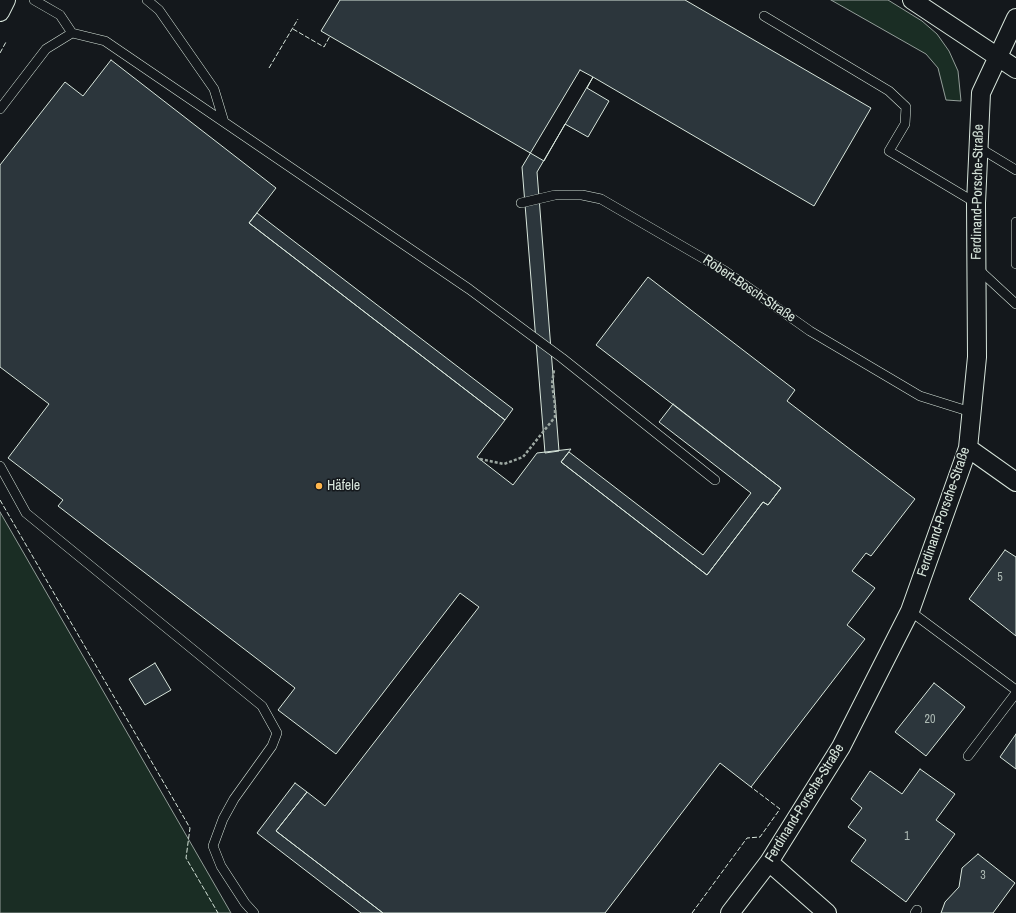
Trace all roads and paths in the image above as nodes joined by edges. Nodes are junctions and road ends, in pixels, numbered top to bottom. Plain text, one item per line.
1 (6, 0) edge
2 (34, 0) edge
3 (147, 0) edge
4 (912, 0) edge
5 (0, 12) edge
6 (764, 16) dead end
7 (1016, 18) edge
8 (72, 33) junction
9 (998, 57) junction
10 (1016, 69) edge
11 (0, 109) edge
12 (224, 122) junction
13 (977, 146) junction
14 (1016, 170) edge
15 (521, 203) dead end
16 (976, 203) junction
17 (1016, 222) edge
18 (1016, 264) edge
19 (977, 268) junction
20 (1016, 304) edge
21 (562, 358) junction
22 (971, 412) junction
23 (968, 448) junction
24 (480, 459) dead end
25 (0, 466) edge
26 (715, 480) dead end
27 (1016, 482) edge
28 (910, 611) junction
29 (1016, 691) edge
30 (968, 756) dead end
31 (769, 862) junction
32 (254, 913) edge
33 (730, 913) edge
34 (827, 913) edge

1 - 5 street
2 - 8 lane
3 - 12 lane
4 - 9 street
6 - 16 lane
7 - 9 street, Ferdinand-Porsche-Straße
8 - 11 lane
8 - 12 lane
9 - 10 street
9 - 13 street, Ferdinand-Porsche-Straße
12 - 21 lane
13 - 14 lane
13 - 16 street, Ferdinand-Porsche-Straße
15 - 22 lane, Robert-Bosch-Straße
16 - 19 street, Ferdinand-Porsche-Straße
17 - 18 lane
19 - 20 lane
19 - 22 street, Ferdinand-Porsche-Straße
21 - 24 path
21 - 26 lane
22 - 23 street, Ferdinand-Porsche-Straße
23 - 27 street
23 - 28 street, Ferdinand-Porsche-Straße
25 - 32 lane
28 - 29 lane
28 - 31 street, Ferdinand-Porsche-Straße
29 - 30 lane
31 - 33 street, Ferdinand-Porsche-Straße
31 - 34 street

